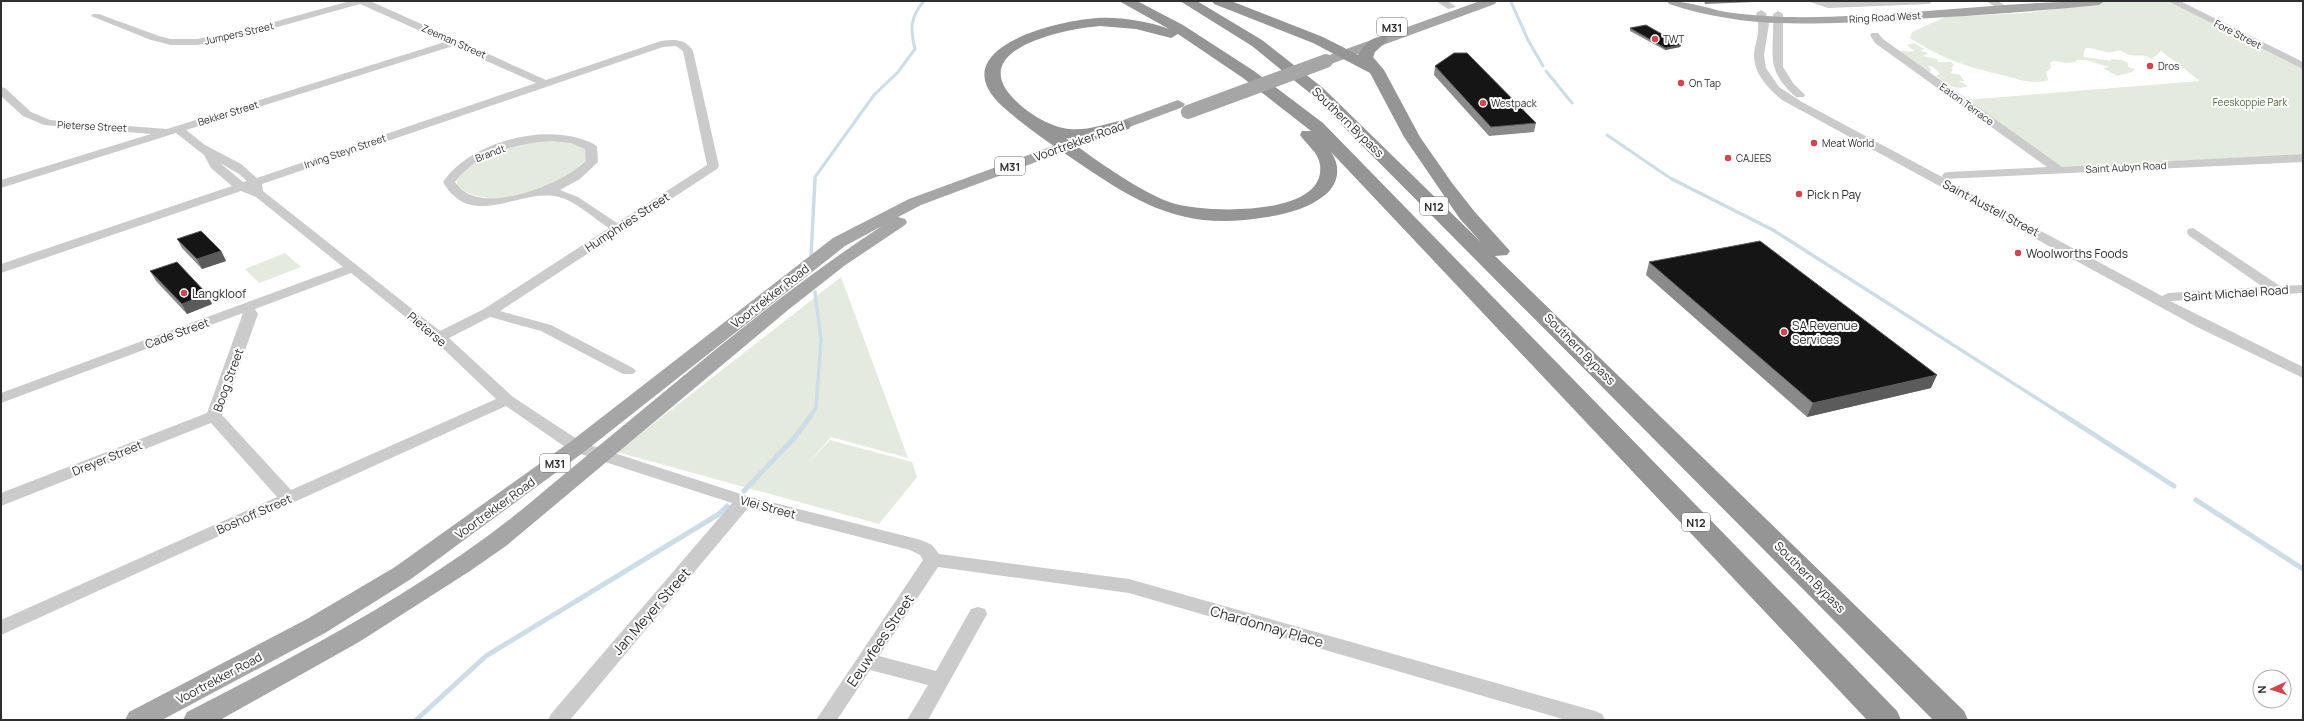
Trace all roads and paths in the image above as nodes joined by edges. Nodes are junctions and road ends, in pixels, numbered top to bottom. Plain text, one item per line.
1 (361, 1) edge
2 (1126, 1) edge
3 (1187, 1) edge
4 (1219, 1) edge
5 (1470, 1) edge
6 (1665, 1) edge
7 (1672, 1) edge
8 (1812, 1) edge
9 (1929, 1) edge
10 (2038, 1) edge
11 (2099, 1) edge
12 (2173, 1) edge
13 (1487, 2) edge
14 (1453, 4) edge
15 (1690, 4) edge
16 (2001, 4) edge
17 (96, 16) dead end
18 (1778, 18) junction
19 (1763, 22) junction
20 (1875, 35) dead end
21 (1381, 40) junction
22 (455, 42) junction
23 (1343, 48) junction
24 (688, 51) joint
25 (1219, 52) junction
26 (2298, 61) edge
27 (1372, 66) junction
28 (2303, 66) edge
29 (1248, 72) junction
30 (545, 82) junction
31 (1, 90) edge
32 (1183, 108) junction
33 (1030, 119) junction
34 (1123, 125) junction
35 (174, 131) junction
36 (1069, 151) junction
37 (209, 153) junction
38 (2303, 158) edge
39 (2060, 171) junction
40 (1948, 176) junction
41 (1, 184) edge
42 (241, 187) junction
43 (257, 188) junction
44 (563, 190) junction
45 (617, 228) junction
46 (2193, 232) dead end
47 (353, 268) junction
48 (1, 269) edge
49 (2303, 289) edge
50 (2276, 290) junction
51 (2168, 297) junction
52 (247, 308) junction
53 (489, 312) junction
54 (439, 337) junction
55 (628, 371) dead end
56 (2303, 373) edge
57 (1, 398) edge
58 (507, 400) junction
59 (214, 416) junction
60 (1664, 432) junction
61 (577, 447) junction
62 (599, 455) junction
63 (288, 498) junction
64 (1, 500) edge
65 (744, 501) junction
66 (933, 560) junction
67 (978, 614) dead end
68 (1, 628) edge
69 (866, 661) junction
70 (941, 680) junction
71 (138, 720) edge
72 (196, 720) edge
73 (558, 720) edge
74 (826, 720) edge
75 (917, 720) edge
76 (1596, 720) edge
77 (1886, 720) edge
78 (1953, 720) edge

1 - 17 street, Jumpers Street
1 - 22 street, Zeeman Street
2 - 25 highway, Southern Bypass / N12
3 - 60 highway, Southern Bypass / N12
4 - 23 highway
5 - 14 main road, Voortrekker Road / M31
6 - 15 main road
7 - 15 main road, Ring Road West
8 - 9 street
10 - 16 main road, Ring Road West
11 - 16 main road, Ring Road West
12 - 26 street, Fore Street
13 - 21 main road, Voortrekker Road / M31
14 - 23 main road, Voortrekker Road / M31
15 - 19 main road, Ring Road West
15 - 19 main road, Ring Road West
16 - 18 main road, Ring Road West
18 - 19 main road, Ring Road West
18 - 40 street, Saint Austell Street
19 - 56 street, Saint Austell Street
20 - 39 street, Eaton Terrace
21 - 23 main road, Voortrekker Road / M31
21 - 27 highway
22 - 30 street, Zeeman Street
22 - 35 street, Bekker Street
23 - 27 highway
23 - 32 main road, Voortrekker Road / M31
23 - 32 main road, Voortrekker Road / M31, bridge
24 - 30 street, Irving Steyn Street
24 - 45 street, Humphries Street
25 - 29 highway, Southern Bypass / N12
25 - 33 highway
26 - 28 street, Fore Street
27 - 60 highway
29 - 36 highway
29 - 77 highway, Southern Bypass / N12
30 - 43 street, Irving Steyn Street
31 - 35 street, Pieterse Street
32 - 34 main road, Voortrekker Road / M31
32 - 36 main road, Voortrekker Road / M31
33 - 34 highway
33 - 36 highway
34 - 36 main road, Voortrekker Road / M31
35 - 37 street, Pieterse
35 - 41 street, Bekker Street
36 - 61 main road, Voortrekker Road / M31
36 - 62 main road, Voortrekker Road / M31
37 - 42 street, Pieterse
37 - 43 street, Pieterse
38 - 39 street, Saint Aubyn Road
39 - 40 street, Saint Aubyn Road
40 - 51 street, Saint Austell Street
42 - 43 street, Pieterse
42 - 48 street
43 - 47 street, Pieterse
44 - 44 street, Brandt
44 - 45 street, Brandt
45 - 53 street, Humphries Street
46 - 50 street
47 - 52 street, Cade Street
47 - 54 street, Pieterse
49 - 50 street, Saint Michael Road
50 - 51 street, Saint Michael Road
51 - 56 street, Saint Austell Street
52 - 57 street, Cade Street
52 - 59 street, Boog Street
53 - 54 street, Humphries Street
53 - 55 street
54 - 58 street, Pieterse
58 - 61 street, Pieterse
58 - 63 street, Boshoff Street
59 - 63 street, Boog Street
59 - 64 street, Dreyer Street
60 - 78 highway, Southern Bypass / N12
61 - 62 street, Pieterse
61 - 71 main road, Voortrekker Road / M31
62 - 65 street, Vlei Street
62 - 72 main road, Voortrekker Road / M31
63 - 68 street, Boshoff Street
65 - 66 street, Vlei Street
65 - 73 street, Jan Meyer Street
66 - 69 street, Eeuwfees Street
66 - 76 street, Chardonnay Place
67 - 70 street
69 - 70 street
69 - 74 street, Eeuwfees Street
70 - 75 street

